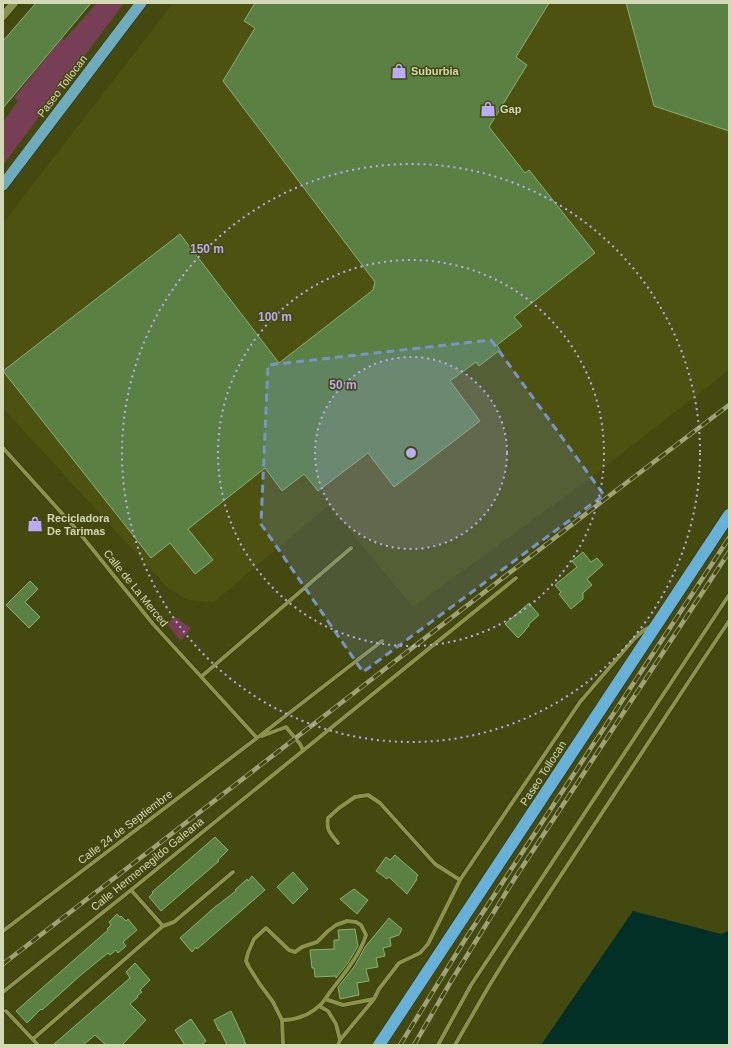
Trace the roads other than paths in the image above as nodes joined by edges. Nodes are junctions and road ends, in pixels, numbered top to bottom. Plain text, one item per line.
1 (14, 3) edge
2 (141, 3) edge
3 (3, 16) edge
4 (3, 185) edge
5 (3, 448) edge
6 (729, 515) edge
7 (351, 548) dead end
8 (516, 578) dead end
9 (729, 595) edge
10 (729, 621) edge
11 (657, 624) junction
12 (382, 641) dead end
13 (202, 676) junction
14 (257, 738) junction
15 (302, 750) junction
16 (338, 842) dead end
17 (233, 872) dead end
18 (460, 880) junction
19 (131, 890) junction
20 (163, 926) junction
21 (3, 931) edge
22 (3, 992) edge
23 (325, 999) junction
24 (374, 999) junction
25 (319, 1006) junction
26 (6, 1011) dead end
27 (282, 1020) junction
28 (33, 1039) junction
29 (340, 1040) junction
30 (283, 1044) dead end
31 (38, 1045) edge
32 (338, 1045) edge
33 (379, 1045) edge
34 (438, 1045) edge
35 (455, 1045) edge

1 - 3 main road
2 - 4 highway, Paseo Tollocan
5 - 13 street, Calle de La Merced
6 - 11 highway, Paseo Tollocan
7 - 13 street
8 - 15 street, Calle Hermenegildo Galeana
9 - 34 street
10 - 35 street
11 - 18 street
11 - 33 highway, Paseo Tollocan
12 - 14 street, Calle 24 de Septiembre
13 - 14 street, Calle de La Merced
14 - 15 street
14 - 21 street, Calle 24 de Septiembre
15 - 19 street, Calle Hermenegildo Galeana
16 - 18 street
17 - 20 street
18 - 24 street
19 - 20 street
19 - 22 street, Calle Hermenegildo Galeana
20 - 28 street
23 - 24 street
23 - 25 street
23 - 27 street
24 - 29 street
25 - 27 street
25 - 29 street
26 - 28 street
27 - 30 street
28 - 31 street
29 - 32 street

